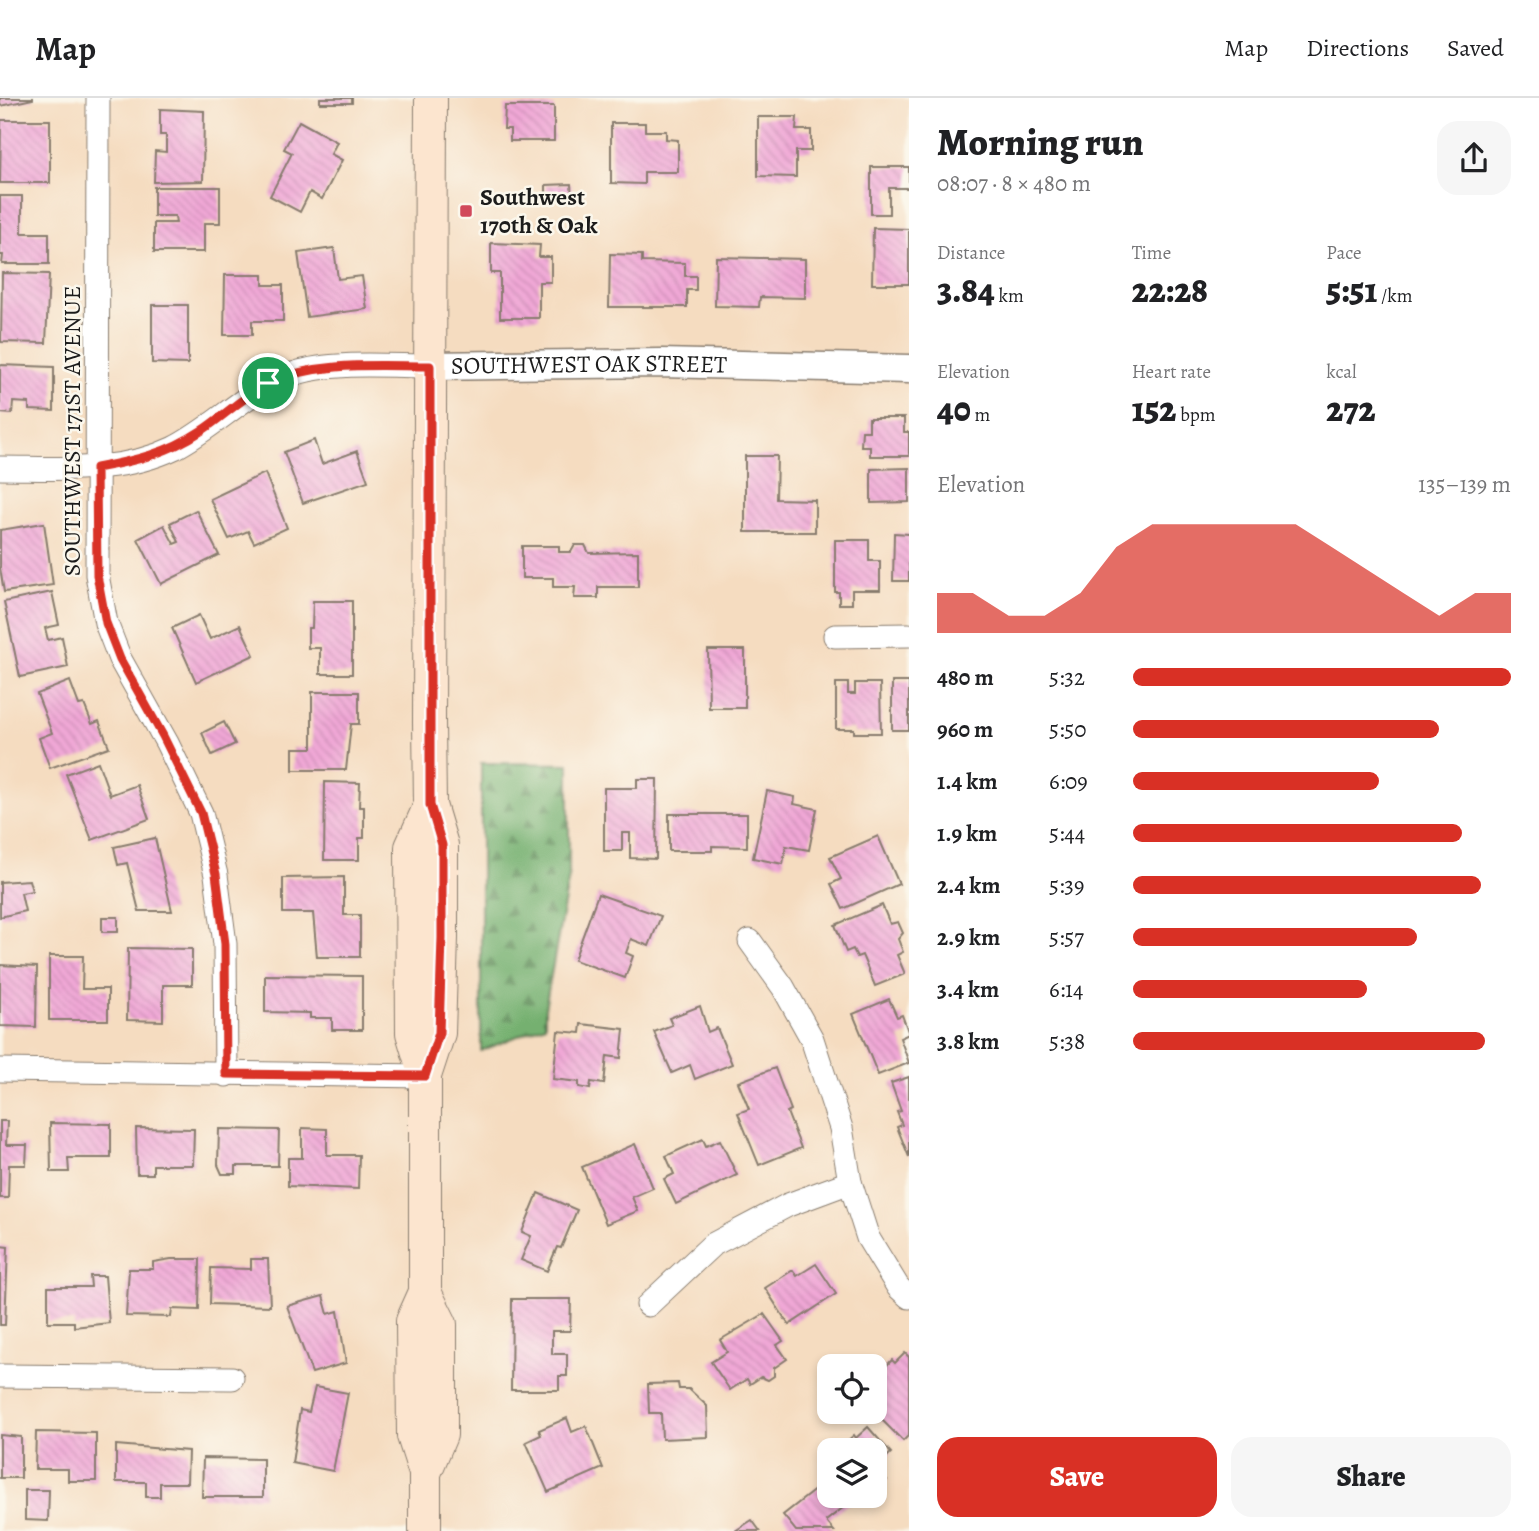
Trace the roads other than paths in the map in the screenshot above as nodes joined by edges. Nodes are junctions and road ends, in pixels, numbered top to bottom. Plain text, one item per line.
1 (98, 98) edge
2 (431, 98) edge
3 (430, 366) junction
4 (909, 369) edge
5 (0, 468) edge
6 (96, 468) junction
7 (909, 635) edge
8 (835, 636) dead end
9 (750, 941) dead end
10 (0, 1070) edge
11 (226, 1074) junction
12 (425, 1076) junction
13 (850, 1182) junction
14 (909, 1297) edge
15 (648, 1305) dead end
16 (0, 1376) edge
17 (232, 1378) dead end
18 (425, 1531) edge

1 - 6 street, SOUTHWEST 171ST AVENUE
2 - 3 main road
3 - 4 street, SOUTHWEST OAK STREET
3 - 6 street, SOUTHWEST OAK STREET
3 - 12 main road
5 - 6 street, SOUTHWEST OAK STREET
6 - 11 street, SOUTHWEST 171ST AVENUE
7 - 8 street
9 - 13 street
10 - 11 street
11 - 12 street
12 - 18 main road
13 - 14 street
13 - 15 street
16 - 17 street

